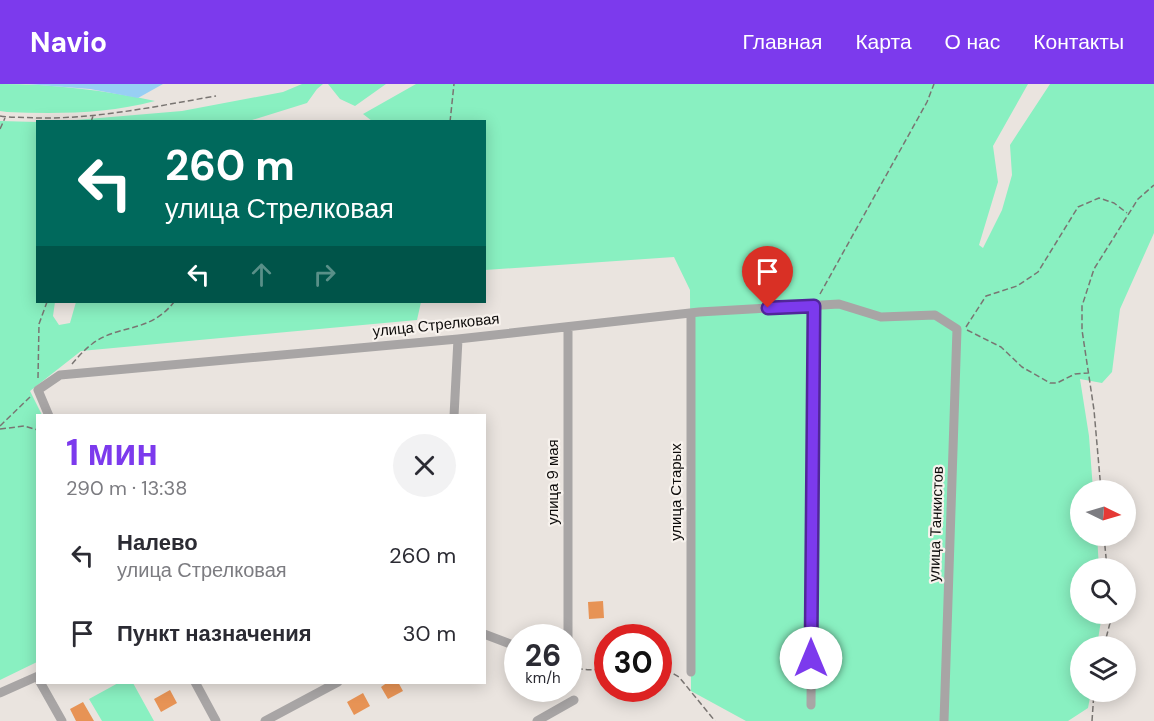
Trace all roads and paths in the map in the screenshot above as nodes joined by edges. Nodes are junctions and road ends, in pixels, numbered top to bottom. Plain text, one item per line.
1 (454, 84) edge
2 (934, 84) edge
3 (216, 96) dead end
4 (94, 115) junction
5 (0, 116) edge
6 (5, 117) junction
7 (92, 120) edge
8 (450, 120) edge
9 (0, 129) edge
10 (1154, 185) edge
11 (1128, 214) junction
12 (47, 303) edge
13 (173, 303) edge
14 (814, 306) junction
15 (691, 313) junction
16 (568, 327) junction
17 (957, 329) joint
18 (458, 339) junction
19 (1088, 373) junction
20 (60, 375) junction
21 (38, 390) junction
22 (48, 414) edge
23 (454, 414) edge
24 (0, 427) edge
25 (36, 429) edge
26 (1100, 480) edge
27 (568, 624) edge
28 (486, 635) edge
29 (504, 642) edge
30 (691, 672) dead end
31 (672, 673) edge
32 (36, 676) edge
33 (41, 684) edge
34 (196, 684) edge
35 (334, 684) edge
36 (0, 693) edge
37 (570, 702) edge
38 (1093, 702) edge
39 (811, 705) dead end
40 (62, 721) edge
41 (216, 721) edge
42 (265, 721) edge
43 (537, 721) edge
44 (715, 721) edge
45 (944, 721) edge
46 (1092, 721) edge

1 - 8 path
2 - 14 path
3 - 4 path
4 - 6 path
4 - 7 path
5 - 6 path
6 - 9 path
10 - 11 path
11 - 19 path
11 - 19 path
12 - 21 path
13 - 20 path
14 - 15 street, улица Стрелковая
14 - 17 street, улица Стрелковая
14 - 39 street
15 - 16 street, улица Стрелковая
15 - 30 street, улица Старых
16 - 18 street, улица Стрелковая
16 - 27 street, улица 9 мая
17 - 45 street, улица Танкистов
18 - 20 street, улица Стрелковая
18 - 23 street
19 - 26 path
20 - 21 street
21 - 22 street
21 - 24 path
24 - 25 path
28 - 29 street
31 - 44 path
32 - 36 street
33 - 40 street
34 - 41 street
35 - 42 street
37 - 43 street
38 - 46 path

